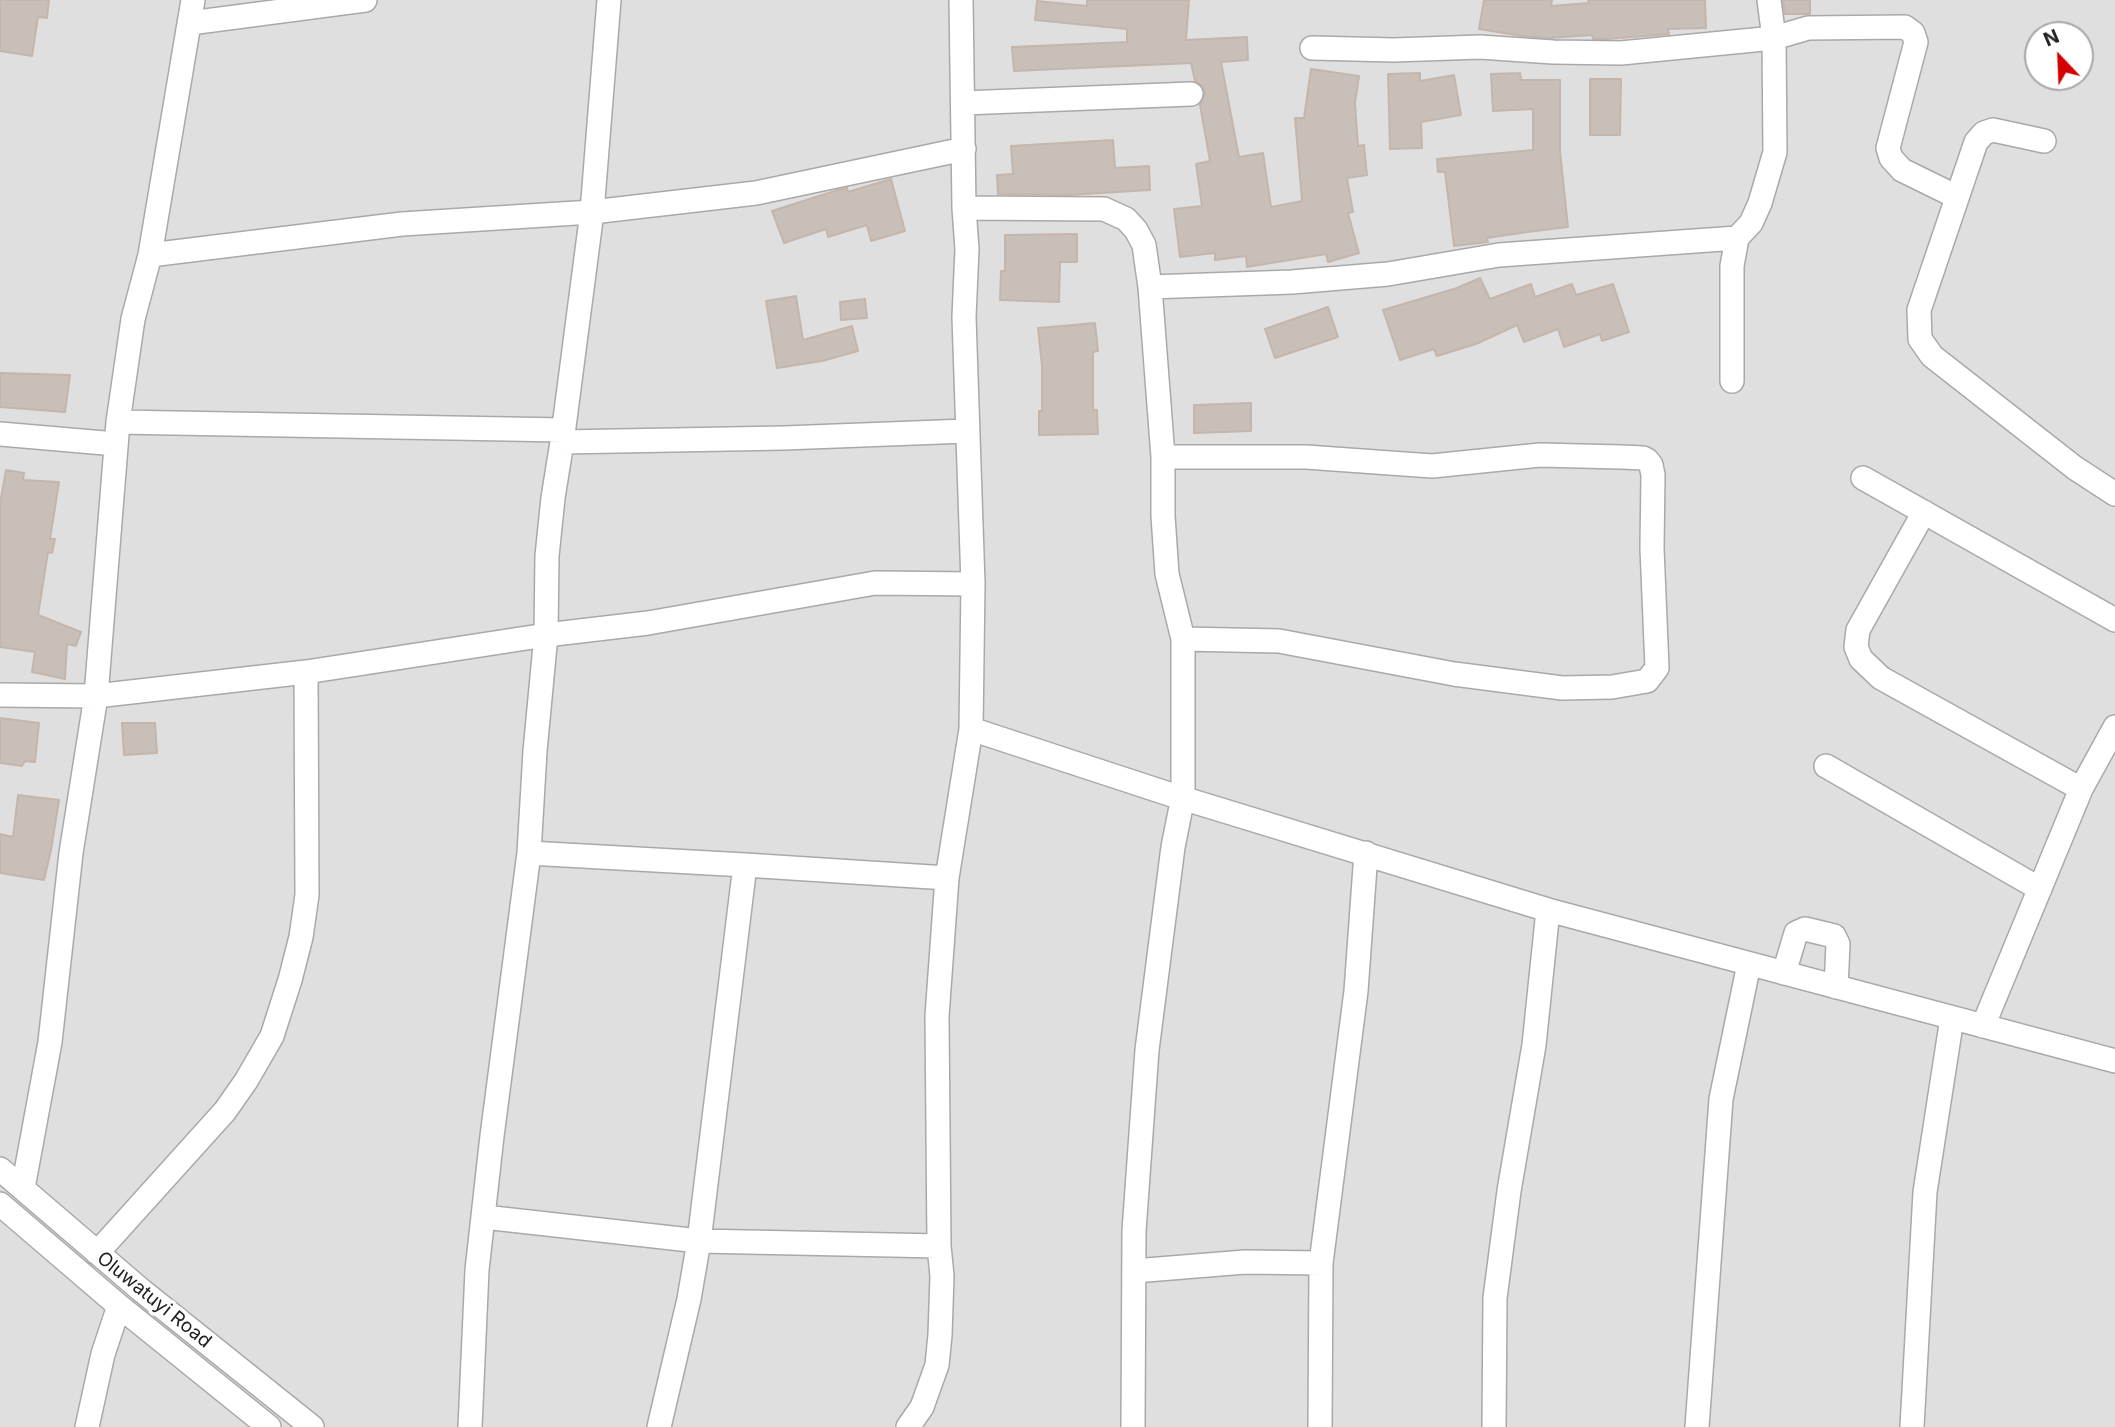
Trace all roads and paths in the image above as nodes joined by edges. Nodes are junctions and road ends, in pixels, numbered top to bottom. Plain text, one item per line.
1 (365, 0) edge
2 (609, 0) edge
3 (961, 0) edge
4 (1769, 0) edge
5 (192, 11) edge
6 (1774, 37) junction
7 (1312, 48) dead end
8 (1191, 94) dead end
9 (963, 103) junction
10 (2044, 141) dead end
11 (964, 149) junction
12 (1957, 197) junction
13 (964, 208) junction
14 (592, 212) junction
15 (1737, 238) junction
16 (149, 255) junction
17 (1150, 287) junction
18 (1732, 381) dead end
19 (966, 431) junction
20 (117, 433) junction
21 (0, 434) edge
22 (562, 436) junction
23 (1163, 457) junction
24 (1863, 478) dead end
25 (2115, 494) edge
26 (1924, 512) junction
27 (973, 584) junction
28 (2115, 620) edge
29 (546, 635) junction
30 (1183, 639) junction
31 (306, 671) junction
32 (0, 695) edge
33 (96, 696) junction
34 (2115, 727) edge
35 (971, 729) junction
36 (1826, 766) dead end
37 (2081, 789) junction
38 (1183, 797) junction
39 (529, 853) junction
40 (1366, 853) junction
41 (745, 865) junction
42 (947, 878) junction
43 (2040, 888) junction
44 (1548, 910) junction
45 (1749, 964) junction
46 (1784, 973) junction
47 (1836, 987) junction
48 (1952, 1018) junction
49 (1983, 1026) junction
50 (2115, 1061) edge
51 (0, 1170) edge
52 (23, 1188) junction
53 (0, 1203) edge
54 (484, 1217) junction
55 (699, 1241) junction
56 (939, 1246) junction
57 (97, 1253) junction
58 (1321, 1263) junction
59 (1134, 1271) junction
60 (119, 1306) junction
61 (87, 1427) edge
62 (269, 1427) edge
63 (312, 1427) edge
64 (470, 1427) edge
65 (659, 1427) edge
66 (908, 1427) edge
67 (1133, 1427) edge
68 (1320, 1427) edge
69 (1494, 1427) edge
70 (1697, 1427) edge
71 (1912, 1427) edge

1 - 5 street
2 - 14 street
3 - 9 street
4 - 6 street
5 - 16 street
6 - 7 street
6 - 12 street
6 - 15 street
8 - 9 street
9 - 11 street
10 - 12 street
11 - 13 street
11 - 14 street
12 - 25 street
13 - 17 street
13 - 19 street
14 - 16 street
14 - 22 street
15 - 17 street
15 - 18 street
16 - 20 street
17 - 23 street
19 - 22 street
19 - 27 street
20 - 21 street
20 - 22 street
20 - 33 street
22 - 29 street
23 - 30 street
23 - 30 street
24 - 26 street
26 - 28 street
26 - 37 street
27 - 29 street
27 - 35 street
29 - 31 street
29 - 39 street
30 - 38 street
31 - 33 street
31 - 57 street
32 - 33 street
33 - 52 street
34 - 37 street
35 - 38 street
35 - 42 street
36 - 43 street
37 - 43 street
38 - 40 street
38 - 59 street
39 - 41 street
39 - 54 street
40 - 44 street
40 - 58 street
41 - 42 street
41 - 55 street
42 - 56 street
43 - 49 street
44 - 45 street
44 - 69 street
45 - 46 street
45 - 70 street
46 - 47 street
46 - 47 street
47 - 48 street
48 - 49 street
48 - 71 street
49 - 50 street
51 - 52 street, Oluwatuyi Road
52 - 57 street, Oluwatuyi Road
53 - 60 street, Oluwatuyi Road
54 - 55 street
54 - 64 street
55 - 56 street
55 - 65 street
56 - 66 street
57 - 63 street, Oluwatuyi Road
58 - 59 street
58 - 68 street
59 - 67 street
60 - 61 street
60 - 62 street, Oluwatuyi Road

